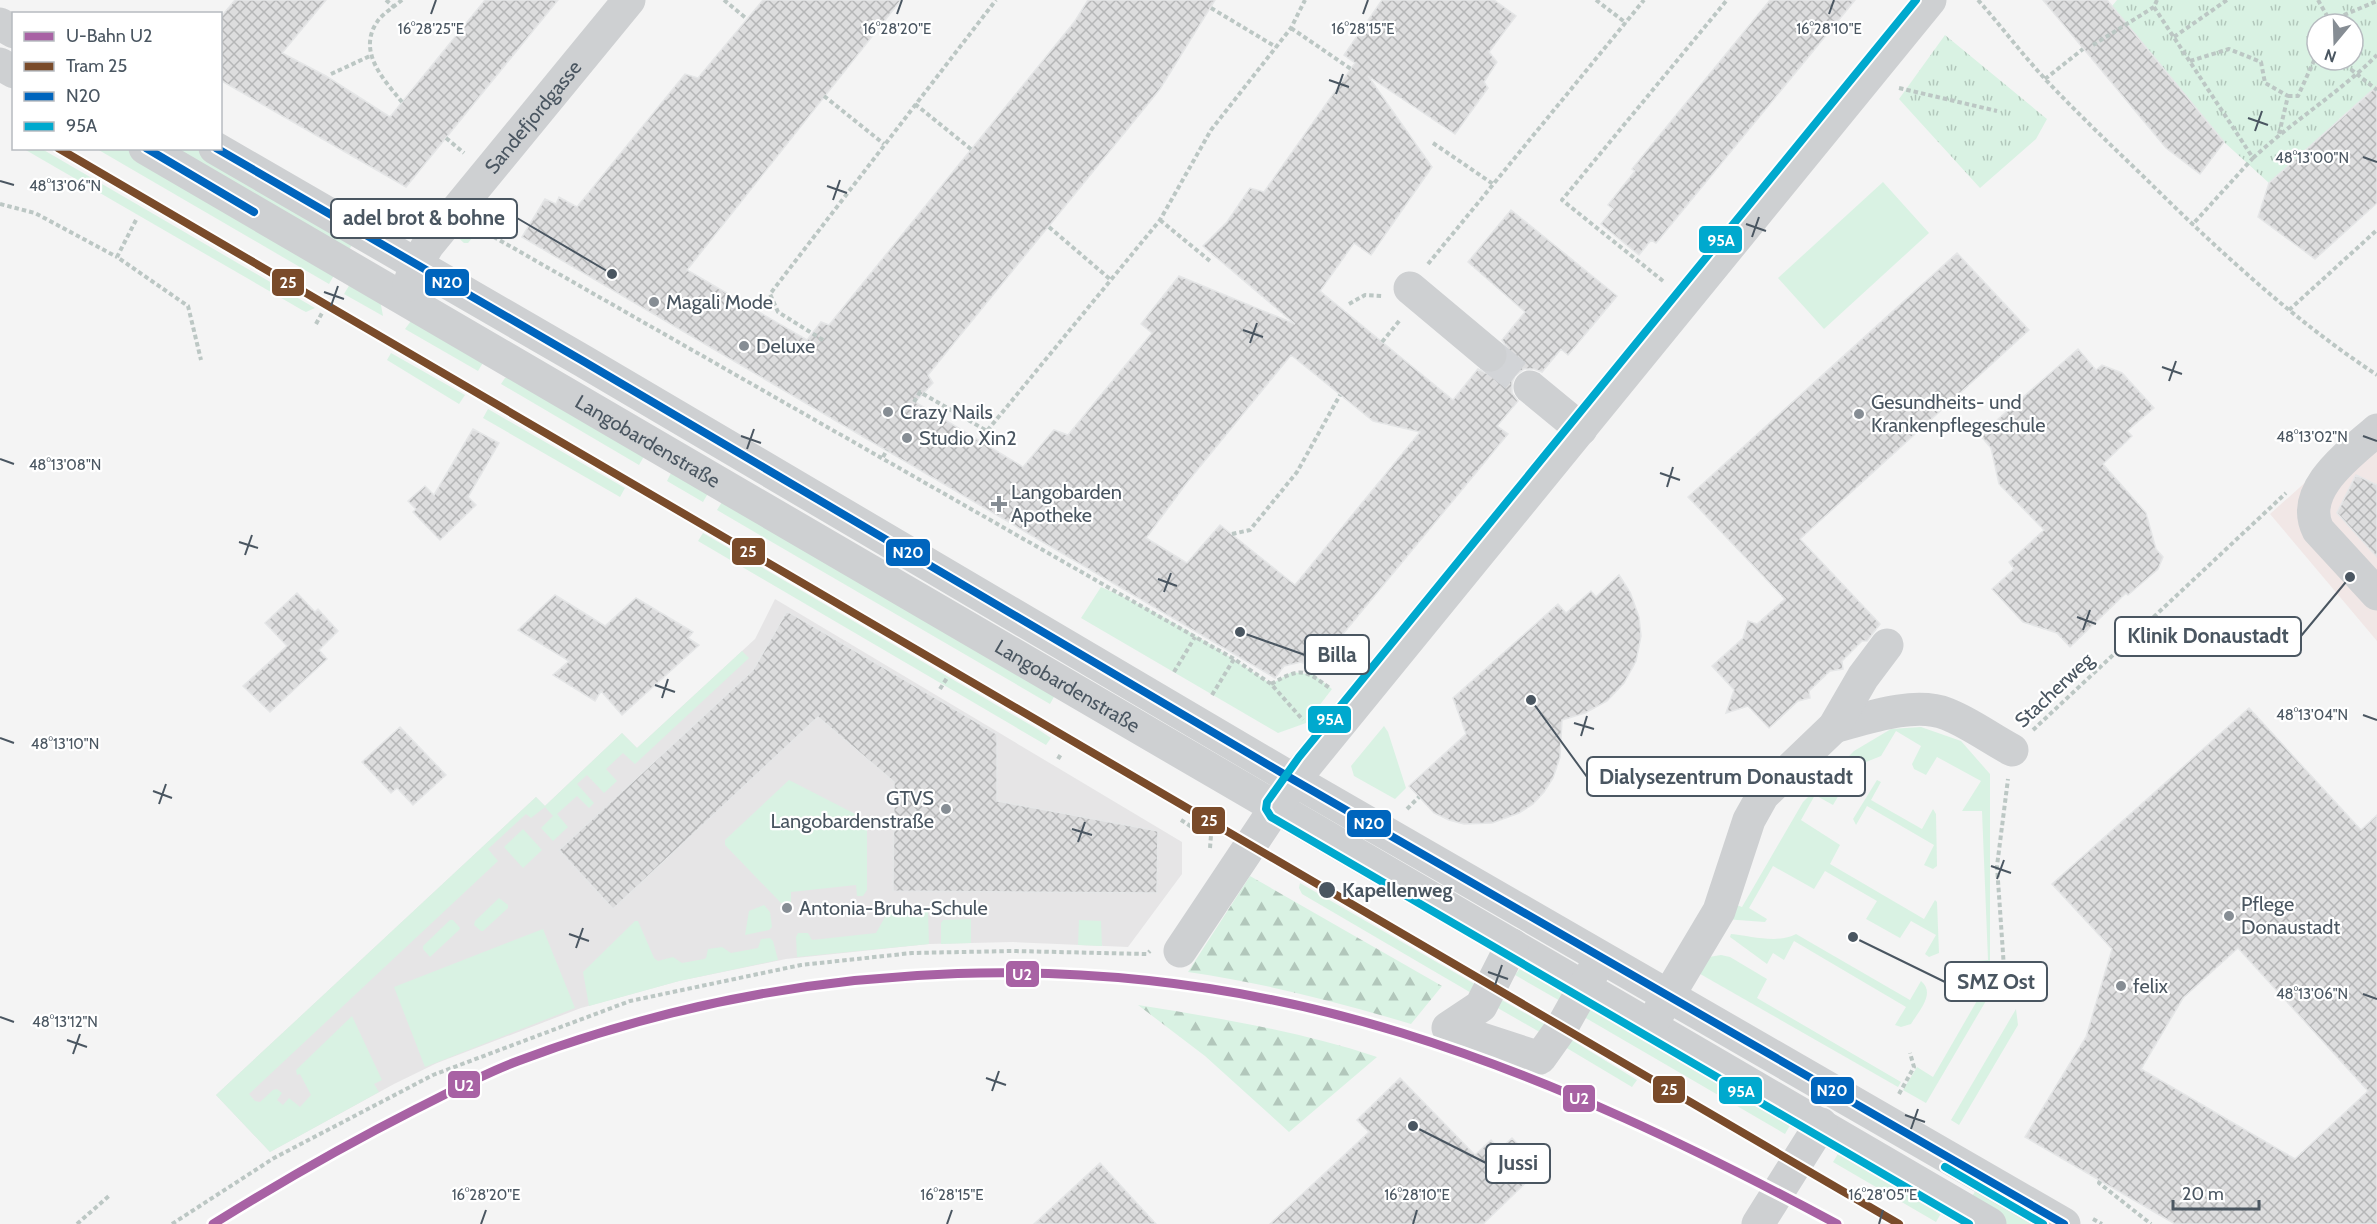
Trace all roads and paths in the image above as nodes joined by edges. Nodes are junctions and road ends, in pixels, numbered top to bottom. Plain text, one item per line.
1 (386, 0) edge
2 (402, 0) edge
3 (628, 0) edge
4 (724, 0) edge
5 (996, 0) edge
6 (1305, 0) edge
7 (1596, 0) edge
8 (1644, 0) edge
9 (1727, 0) edge
10 (1930, 0) edge
11 (1978, 0) edge
12 (2157, 0) edge
13 (2228, 0) edge
14 (2377, 1) edge
15 (394, 7) junction
16 (2154, 7) junction
17 (1211, 8) dead end
18 (2352, 12) edge
19 (747, 19) dead end
20 (1626, 23) junction
21 (1291, 28) junction
22 (2174, 37) junction
23 (2093, 45) dead end
24 (1276, 47) junction
25 (2084, 49) dead end
26 (2377, 54) edge
27 (370, 56) junction
28 (2190, 61) junction
29 (1351, 69) dead end
30 (2309, 72) edge
31 (2354, 72) edge
32 (331, 74) dead end
33 (2357, 74) junction
34 (2045, 79) junction
35 (1898, 88) dead end
36 (2377, 90) edge
37 (824, 96) dead end
38 (2288, 96) junction
39 (402, 102) dead end
40 (915, 104) junction
41 (1997, 111) dead end
42 (2279, 134) junction
43 (446, 138) dead end
44 (1433, 143) dead end
45 (884, 144) junction
46 (148, 150) edge
47 (218, 150) edge
48 (972, 150) dead end
49 (468, 156) dead end
50 (2253, 158) junction
51 (1493, 184) junction
52 (0, 204) edge
53 (136, 220) dead end
54 (1160, 220) junction
55 (2192, 225) junction
56 (1049, 227) dead end
57 (2377, 230) edge
58 (487, 233) dead end
59 (117, 257) junction
60 (1210, 261) dead end
61 (416, 265) junction
62 (1111, 280) junction
63 (1665, 283) dead end
64 (1400, 293) junction
65 (404, 299) junction
66 (1349, 304) dead end
67 (2289, 310) junction
68 (322, 313) dead end
69 (316, 324) dead end
70 (823, 340) dead end
71 (1490, 355) tunnel mouth
72 (201, 360) dead end
73 (2377, 375) edge
74 (1530, 387) tunnel mouth
75 (1340, 395) dead end
76 (914, 402) dead end
77 (1581, 429) junction
78 (2377, 430) edge
79 (887, 450) dead end
80 (883, 457) junction
81 (2291, 488) dead end
82 (1232, 534) dead end
83 (2377, 594) edge
84 (1195, 637) junction
85 (1887, 645) dead end
86 (1234, 659) junction
87 (1174, 672) dead end
88 (947, 678) dead end
89 (1271, 684) junction
90 (940, 689) dead end
91 (1332, 689) dead end
92 (1212, 695) dead end
93 (1306, 723) dead end
94 (1834, 727) junction
95 (2012, 750) junction
96 (1294, 780) junction
97 (1419, 797) dead end
98 (1225, 805) dead end
99 (1276, 808) junction
100 (1406, 810) dead end
101 (1181, 820) dead end
102 (1195, 829) dead end
103 (1210, 858) dead end
104 (1512, 945) junction
105 (1165, 950) joint
106 (1602, 957) junction
107 (1992, 973) dead end
108 (1951, 978) dead end
109 (1584, 987) junction
110 (1668, 996) junction
111 (2006, 997) dead end
112 (1650, 1025) junction
113 (1910, 1053) dead end
114 (1898, 1095) dead end
115 (1821, 1124) junction
116 (2100, 1181) dead end
117 (110, 1195) dead end
118 (77, 1224) edge
119 (172, 1224) edge
120 (1758, 1224) edge
121 (1990, 1224) edge
122 (2064, 1224) edge
123 (2151, 1224) edge

1 - 15 path
2 - 15 path
3 - 61 street, Sandefjordgasse
4 - 19 path
5 - 40 path
6 - 21 path
7 - 20 path
8 - 20 path
9 - 63 path
10 - 77 street
11 - 34 path
12 - 16 path
13 - 22 path
14 - 18 path
15 - 27 path
16 - 22 path
16 - 23 path
17 - 24 path
20 - 51 path
21 - 24 path
21 - 29 path
22 - 28 path
24 - 54 path
25 - 34 path
26 - 33 path
27 - 32 path
27 - 39 path
28 - 38 path
28 - 50 path
30 - 38 path
31 - 33 path
33 - 36 path
33 - 42 path
34 - 55 path
35 - 41 path
37 - 45 path
38 - 42 path
40 - 45 path
40 - 48 path
42 - 50 path
43 - 49 path
44 - 51 path
45 - 70 path
46 - 65 street, Langobardenstraße
47 - 61 street, Langobardenstraße
50 - 55 path
51 - 64 path
52 - 59 path
53 - 59 path
54 - 60 path
54 - 62 path
55 - 67 path
56 - 62 path
57 - 67 path
58 - 80 path
59 - 72 path
61 - 65 street, Sandefjordgasse
61 - 96 street, Langobardenstraße
62 - 76 path
64 - 66 path
64 - 71 street
65 - 99 street, Langobardenstraße
67 - 73 path
68 - 69 path
74 - 77 street
75 - 82 path
77 - 96 street
78 - 83 street
79 - 80 path
80 - 84 path
81 - 95 path, Stacherweg
84 - 86 path
84 - 87 path
85 - 94 street
86 - 89 path
86 - 92 path
88 - 90 path
89 - 91 path
89 - 93 path
94 - 95 street
94 - 110 street
95 - 111 path, Stacherweg
96 - 99 street
96 - 106 street, Langobardenstraße
97 - 100 path
98 - 103 path
99 - 104 street, Langobardenstraße
99 - 105 street
101 - 102 path
104 - 109 street, Langobardenstraße
104 - 109 street
105 - 119 path
106 - 109 street
106 - 110 street, Langobardenstraße
107 - 108 path
109 - 112 street, Langobardenstraße
110 - 112 street
110 - 122 street, Langobardenstraße
112 - 115 street, Langobardenstraße
113 - 114 path
115 - 120 street
115 - 121 street, Langobardenstraße
116 - 123 path
117 - 118 path

